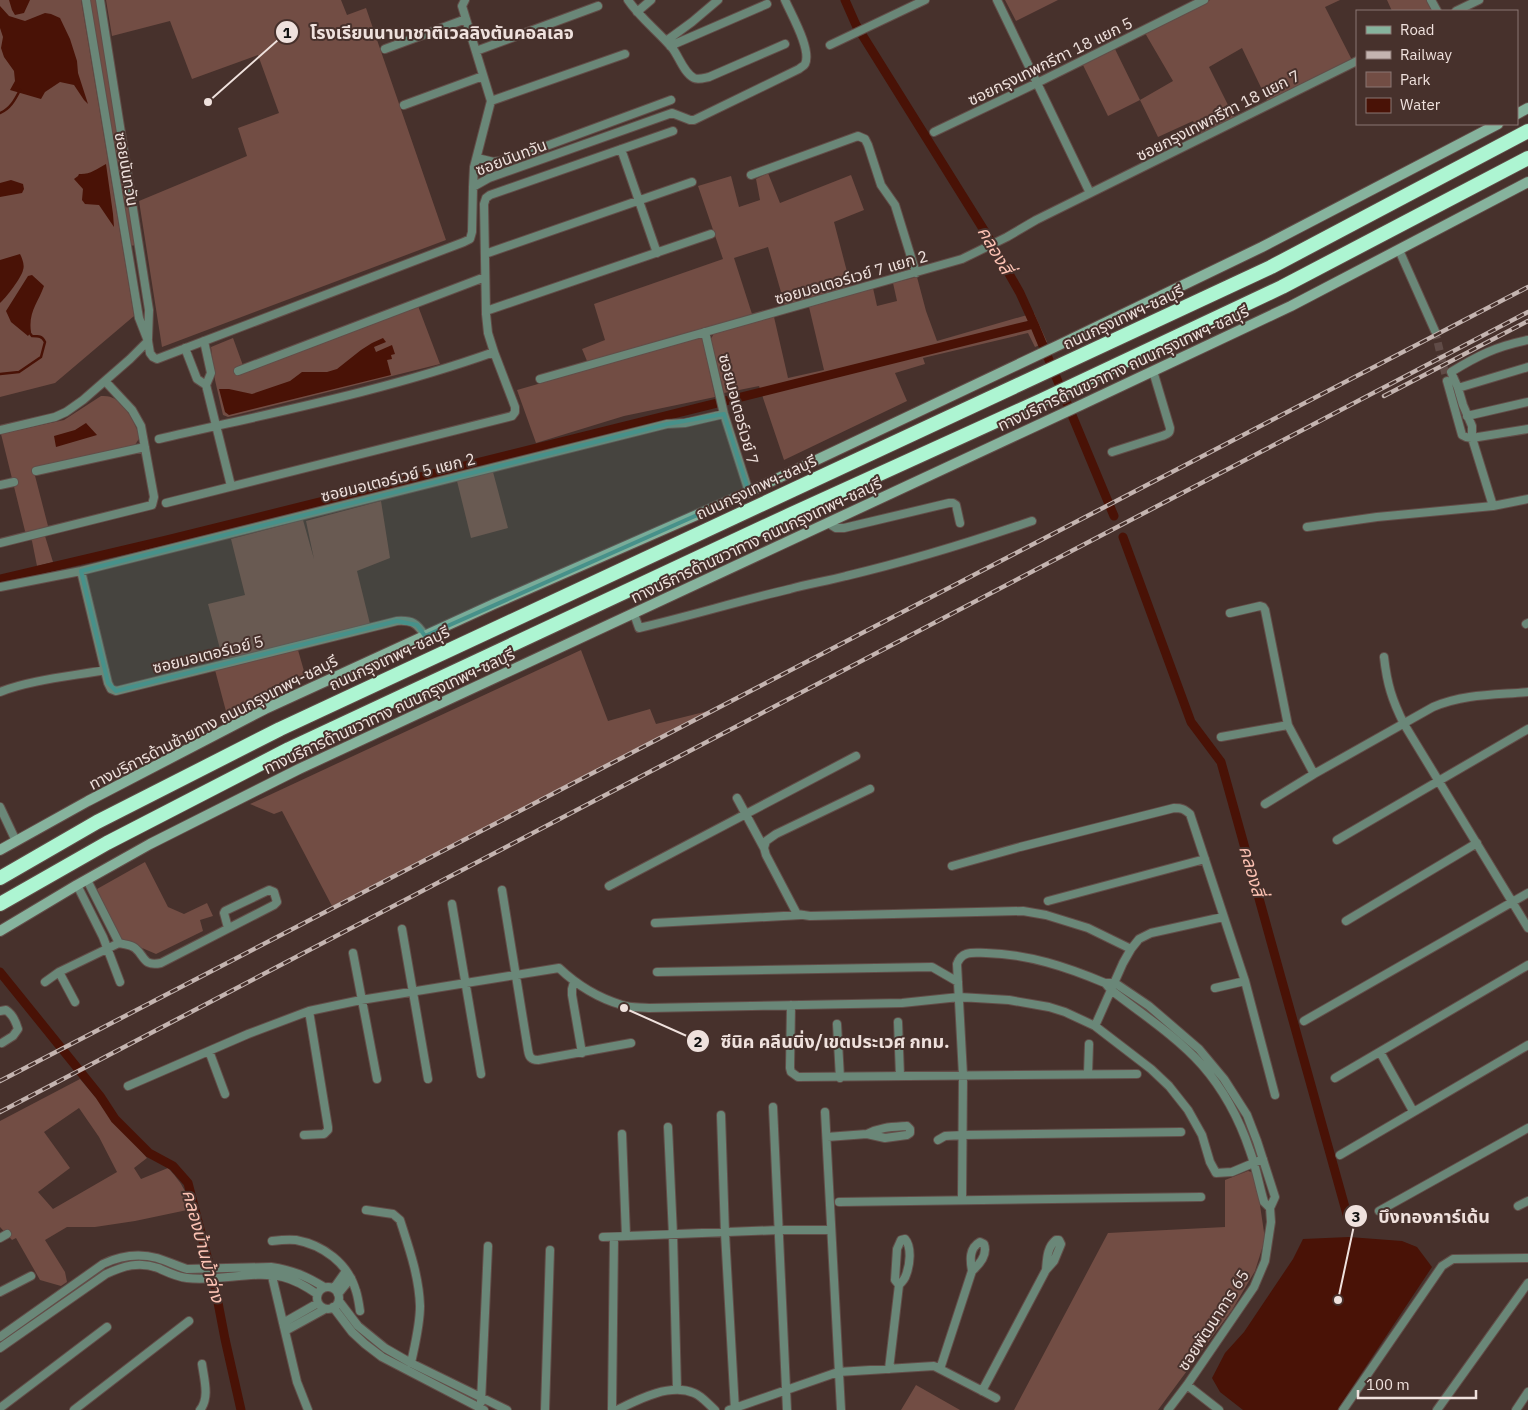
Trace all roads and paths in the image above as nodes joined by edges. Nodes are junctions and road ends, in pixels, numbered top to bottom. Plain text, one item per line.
1 (86, 0) edge
2 (100, 0) edge
3 (465, 0) edge
4 (628, 0) edge
5 (651, 0) edge
6 (718, 0) edge
7 (785, 0) edge
8 (925, 0) edge
9 (997, 0) edge
10 (1204, 0) edge
11 (1479, 0) edge
12 (767, 4) dead end
13 (598, 6) dead end
14 (1458, 10) edge
15 (638, 12) junction
16 (466, 19) junction
17 (668, 44) junction
18 (785, 44) dead end
19 (830, 45) dead end
20 (385, 49) dead end
21 (476, 52) junction
22 (625, 54) dead end
23 (1356, 61) edge
24 (483, 76) junction
25 (1037, 83) junction
26 (671, 100) dead end
27 (491, 101) junction
28 (404, 104) dead end
29 (1496, 125) edge
30 (673, 131) dead end
31 (1528, 131) edge
32 (934, 132) dead end
33 (621, 149) junction
34 (477, 158) junction
35 (1528, 158) edge
36 (750, 175) dead end
37 (692, 182) dead end
38 (1528, 182) edge
39 (473, 187) junction
40 (1090, 193) junction
41 (639, 200) junction
42 (711, 234) dead end
43 (1001, 240) joint
44 (1399, 250) junction
45 (657, 253) junction
46 (485, 254) junction
47 (142, 268) junction
48 (130, 270) junction
49 (916, 273) junction
50 (486, 277) junction
51 (486, 311) junction
52 (1435, 331) tunnel mouth
53 (705, 332) junction
54 (1528, 340) edge
55 (148, 341) junction
56 (204, 341) junction
57 (185, 348) junction
58 (494, 352) junction
59 (1528, 367) edge
60 (238, 371) dead end
61 (1153, 371) junction
62 (540, 379) dead end
63 (105, 381) junction
64 (1447, 381) tunnel mouth
65 (206, 385) junction
66 (1458, 388) junction
67 (1528, 402) edge
68 (723, 412) junction
69 (1467, 416) junction
70 (216, 426) junction
71 (1528, 429) edge
72 (0, 430) edge
73 (1472, 438) junction
74 (159, 439) dead end
75 (145, 447) junction
76 (1112, 452) dead end
77 (36, 472) dead end
78 (14, 482) dead end
79 (0, 485) edge
80 (231, 486) junction
81 (749, 492) junction
82 (1528, 499) edge
83 (166, 503) dead end
84 (1493, 506) junction
85 (1032, 521) dead end
86 (828, 523) junction
87 (960, 523) dead end
88 (1307, 526) dead end
89 (0, 543) edge
90 (81, 571) junction
91 (0, 587) edge
92 (1230, 613) dead end
93 (634, 614) junction
94 (425, 636) junction
95 (1384, 657) dead end
96 (105, 670) junction
97 (0, 692) edge
98 (1528, 692) edge
99 (1404, 724) junction
100 (1288, 725) junction
101 (1528, 729) edge
102 (1221, 738) dead end
103 (856, 756) dead end
104 (1314, 774) junction
105 (1438, 781) junction
106 (870, 789) dead end
107 (737, 798) dead end
108 (1265, 804) dead end
109 (0, 807) edge
110 (745, 813) junction
111 (1337, 840) dead end
112 (16, 842) junction
113 (1477, 843) junction
114 (764, 848) junction
115 (0, 850) edge
116 (1206, 859) junction
117 (952, 866) dead end
118 (0, 878) edge
119 (87, 880) junction
120 (77, 885) junction
121 (609, 886) dead end
122 (502, 890) dead end
123 (1528, 893) edge
124 (1048, 900) dead end
125 (1512, 902) junction
126 (0, 904) edge
127 (452, 904) dead end
128 (801, 915) junction
129 (1223, 917) junction
130 (1346, 921) dead end
131 (655, 923) dead end
132 (228, 928) junction
133 (1528, 928) edge
134 (2, 929) edge
135 (402, 929) dead end
136 (119, 944) junction
137 (108, 948) junction
138 (1131, 949) junction
139 (353, 953) dead end
140 (1528, 965) edge
141 (59, 972) junction
142 (657, 972) dead end
143 (516, 975) junction
144 (1245, 981) junction
145 (45, 982) dead end
146 (120, 982) dead end
147 (574, 982) junction
148 (958, 982) junction
149 (465, 983) junction
150 (1113, 987) junction
151 (1216, 988) dead end
152 (413, 992) junction
153 (959, 997) junction
154 (361, 1000) junction
155 (75, 1002) dead end
156 (791, 1005) junction
157 (0, 1011) edge
158 (309, 1011) junction
159 (1304, 1020) dead end
160 (898, 1022) dead end
161 (837, 1024) dead end
162 (1095, 1026) junction
163 (2, 1043) dead end
164 (631, 1043) dead end
165 (1089, 1044) dead end
166 (1528, 1044) edge
167 (209, 1051) junction
168 (1380, 1052) junction
169 (582, 1053) junction
170 (480, 1074) dead end
171 (1088, 1074) junction
172 (1137, 1074) dead end
173 (963, 1075) junction
174 (900, 1076) junction
175 (840, 1078) junction
176 (1335, 1078) dead end
177 (377, 1079) dead end
178 (428, 1079) dead end
179 (128, 1086) dead end
180 (225, 1094) dead end
181 (1275, 1095) dead end
182 (773, 1107) dead end
183 (1413, 1111) junction
184 (825, 1112) dead end
185 (721, 1115) dead end
186 (668, 1127) dead end
187 (1528, 1128) edge
188 (1181, 1132) dead end
189 (622, 1134) dead end
190 (868, 1134) dead end
191 (304, 1135) dead end
192 (963, 1135) junction
193 (826, 1137) junction
194 (938, 1140) dead end
195 (1340, 1155) dead end
196 (1263, 1159) junction
197 (1254, 1163) junction
198 (1201, 1197) dead end
199 (962, 1200) junction
200 (1528, 1201) edge
201 (839, 1202) dead end
202 (1518, 1206) dead end
203 (1270, 1208) junction
204 (366, 1210) dead end
205 (1379, 1211) dead end
206 (778, 1230) junction
207 (831, 1230) junction
208 (725, 1233) junction
209 (673, 1235) junction
210 (626, 1236) junction
211 (602, 1237) dead end
212 (614, 1237) junction
213 (272, 1241) dead end
214 (488, 1246) dead end
215 (550, 1250) dead end
216 (1528, 1258) edge
217 (271, 1267) junction
218 (1046, 1270) dead end
219 (972, 1272) dead end
220 (349, 1274) junction
221 (31, 1276) dead end
222 (271, 1276) junction
223 (1528, 1283) edge
224 (899, 1285) junction
225 (324, 1287) junction
226 (0, 1292) edge
227 (317, 1294) junction
228 (331, 1300) junction
229 (360, 1311) dead end
230 (189, 1321) dead end
231 (283, 1323) junction
232 (107, 1327) dead end
233 (285, 1332) junction
234 (0, 1337) edge
235 (0, 1348) edge
236 (411, 1363) junction
237 (202, 1364) dead end
238 (889, 1369) junction
239 (940, 1369) junction
240 (838, 1372) junction
241 (1187, 1385) junction
242 (678, 1389) junction
243 (786, 1391) junction
244 (982, 1391) junction
245 (1528, 1392) edge
246 (482, 1398) junction
247 (996, 1398) dead end
248 (468, 1406) edge
249 (0, 1408) edge
250 (482, 1409) edge
251 (733, 1409) edge
252 (74, 1410) edge
253 (200, 1410) edge
254 (308, 1410) edge
255 (507, 1410) edge
256 (545, 1410) edge
257 (612, 1410) edge
258 (617, 1410) edge
259 (715, 1410) edge
260 (787, 1410) edge
261 (841, 1410) edge
262 (1168, 1410) edge
263 (1219, 1410) edge
264 (1343, 1410) edge
265 (1437, 1410) edge
266 (1516, 1410) edge

1 - 48 street, ซอยนันทวัน
2 - 47 street, ซอยนันทวัน
3 - 16 street
4 - 15 street
5 - 15 street
6 - 17 street
7 - 39 street, ซอยนันทวัน
8 - 19 street
9 - 25 street
10 - 25 street, ซอยกรุงเทพกรีฑา 18 แยก 5
11 - 14 street
12 - 17 street
13 - 21 street
15 - 17 street
16 - 20 street
16 - 21 street
17 - 18 street
21 - 24 street
22 - 27 street
23 - 40 street, ซอยกรุงเทพกรีฑา 18 แยก 7
24 - 27 street
24 - 28 street
25 - 32 street, ซอยกรุงเทพกรีฑา 18 แยก 5
25 - 40 street
26 - 34 street
27 - 34 street
29 - 81 main road, ทางบริการด้านซ้ายทาง ถนนกรุงเทพฯ-ชลบุรี
30 - 33 street
31 - 118 highway, ถนนกรุงเทพฯ-ชลบุรี
33 - 41 street
33 - 46 street
34 - 39 street
35 - 126 highway
36 - 49 street
37 - 41 street
38 - 44 main road, ทางบริการด้านขวาทาง ถนนกรุงเทพฯ-ชลบุรี
39 - 56 street, ซอยนันทวัน
40 - 43 street, ซอยกรุงเทพกรีฑา 18 แยก 7
41 - 45 street
41 - 46 street
42 - 45 street
43 - 49 street, ซอยมอเตอร์เวย์ 7 แยก 2
44 - 52 street
44 - 61 main road, ทางบริการด้านขวาทาง ถนนกรุงเทพฯ-ชลบุรี
45 - 51 street
46 - 50 street
47 - 48 street
47 - 55 street, ซอยนันทวัน
48 - 55 street, ซอยนันทวัน
49 - 53 street, ซอยมอเตอร์เวย์ 7 แยก 2
50 - 51 street
50 - 60 street
51 - 58 street
53 - 62 street, ซอยมอเตอร์เวย์ 7 แยก 2
53 - 68 street, ซอยมอเตอร์เวย์ 7
54 - 66 street
55 - 57 street, ซอยนันทวัน
55 - 63 street
56 - 57 street, ซอยนันทวัน
56 - 65 street
57 - 65 street
58 - 70 street
58 - 80 street
59 - 66 street
61 - 76 street
61 - 86 main road, ทางบริการด้านขวาทาง ถนนกรุงเทพฯ-ชลบุรี
63 - 72 street
63 - 75 street
64 - 73 street
65 - 70 street
66 - 69 street
67 - 69 street
68 - 81 street, ซอยมอเตอร์เวย์ 7
68 - 90 street, ซอยมอเตอร์เวย์ 5 แยก 2
69 - 73 street
70 - 74 street
70 - 80 street
71 - 73 street
73 - 84 street
75 - 77 street
75 - 89 street
78 - 79 street
80 - 83 street
81 - 94 main road, ทางบริการด้านซ้ายทาง ถนนกรุงเทพฯ-ชลบุรี
82 - 84 street
84 - 88 street
85 - 93 street
86 - 87 street
86 - 93 main road, ทางบริการด้านขวาทาง ถนนกรุงเทพฯ-ชลบุรี
90 - 91 street, ซอยมอเตอร์เวย์ 5 แยก 2
90 - 96 street, ซอยมอเตอร์เวย์ 5
92 - 100 street
93 - 119 main road, ทางบริการด้านขวาทาง ถนนกรุงเทพฯ-ชลบุรี
94 - 96 street, ซอยมอเตอร์เวย์ 5
94 - 112 main road, ทางบริการด้านซ้ายทาง ถนนกรุงเทพฯ-ชลบุรี
95 - 99 street
96 - 97 street
98 - 99 street
99 - 104 street
99 - 105 street
100 - 102 street
100 - 104 street
101 - 105 street
103 - 110 street
104 - 108 street
105 - 111 street
105 - 113 street
106 - 114 street
107 - 110 street
109 - 112 street
110 - 114 street
110 - 121 street
112 - 115 main road, ทางบริการด้านซ้ายทาง ถนนกรุงเทพฯ-ชลบุรี
113 - 125 street
113 - 130 street
114 - 128 street
116 - 117 street
116 - 124 street
116 - 129 street
119 - 120 main road, ทางบริการด้านขวาทาง ถนนกรุงเทพฯ-ชลบุรี
119 - 136 street
120 - 134 main road, ทางบริการด้านขวาทาง ถนนกรุงเทพฯ-ชลบุรี
120 - 137 street
122 - 143 street
123 - 125 street
125 - 133 street
125 - 159 street
127 - 149 street
128 - 131 street
128 - 138 street
129 - 138 street
129 - 144 street
132 - 132 street
132 - 136 street
135 - 152 street
136 - 137 street
137 - 141 street
137 - 146 street
138 - 150 street
139 - 154 street
140 - 168 street
141 - 145 street
141 - 155 street
142 - 148 street
143 - 147 street
143 - 149 street
143 - 169 street
144 - 151 street
144 - 181 street
147 - 156 street
147 - 169 street
148 - 150 street
148 - 153 street
149 - 152 street
149 - 170 street
150 - 162 street
150 - 196 street, ซอยพัฒนาการ 65
150 - 197 street, ซอยพัฒนาการ 65
152 - 154 street
152 - 178 street
153 - 156 street
153 - 162 street
153 - 173 street
154 - 158 street
154 - 177 street
156 - 175 street
157 - 163 street
158 - 167 street
158 - 191 street
160 - 174 street
161 - 175 street
162 - 197 street
164 - 169 street
165 - 171 street
166 - 183 street
167 - 179 street
167 - 180 street
168 - 176 street
168 - 183 street
171 - 172 street
171 - 173 street
173 - 174 street
173 - 192 street
174 - 175 street
182 - 206 street
183 - 195 street
184 - 193 street
185 - 208 street
186 - 209 street
187 - 205 street
188 - 192 street
189 - 210 street
190 - 193 street
192 - 194 street
192 - 199 street
193 - 207 street
196 - 197 street
196 - 203 street, ซอยพัฒนาการ 65
197 - 203 street, ซอยพัฒนาการ 65
198 - 199 street
199 - 201 street
200 - 202 street
203 - 241 street, ซอยพัฒนาการ 65
204 - 236 street
206 - 207 street
206 - 208 street
206 - 243 street
207 - 240 street
208 - 209 street
208 - 251 street
209 - 210 street
209 - 242 street
210 - 212 street
211 - 212 street
212 - 257 street
213 - 220 street
214 - 246 street
215 - 256 street
216 - 264 street
217 - 222 street
217 - 225 street
217 - 234 street
218 - 244 street
219 - 239 street
220 - 228 street
220 - 229 street
221 - 226 street
222 - 227 street
222 - 231 street
222 - 235 street
223 - 265 street
224 - 224 street
224 - 238 street
225 - 227 street
225 - 228 street
227 - 228 street
228 - 231 street
228 - 233 street
228 - 236 street
228 - 248 street
230 - 252 street
231 - 233 street
232 - 249 street
233 - 254 street
236 - 246 street
237 - 253 street
238 - 239 street
238 - 240 street
239 - 244 street
240 - 243 street
240 - 261 street
241 - 262 street, ซอยพัฒนาการ 65
241 - 263 street
242 - 258 street
242 - 259 street
243 - 251 street
243 - 260 street
244 - 247 street
245 - 266 street
246 - 250 street
246 - 255 street
248 - 250 street

